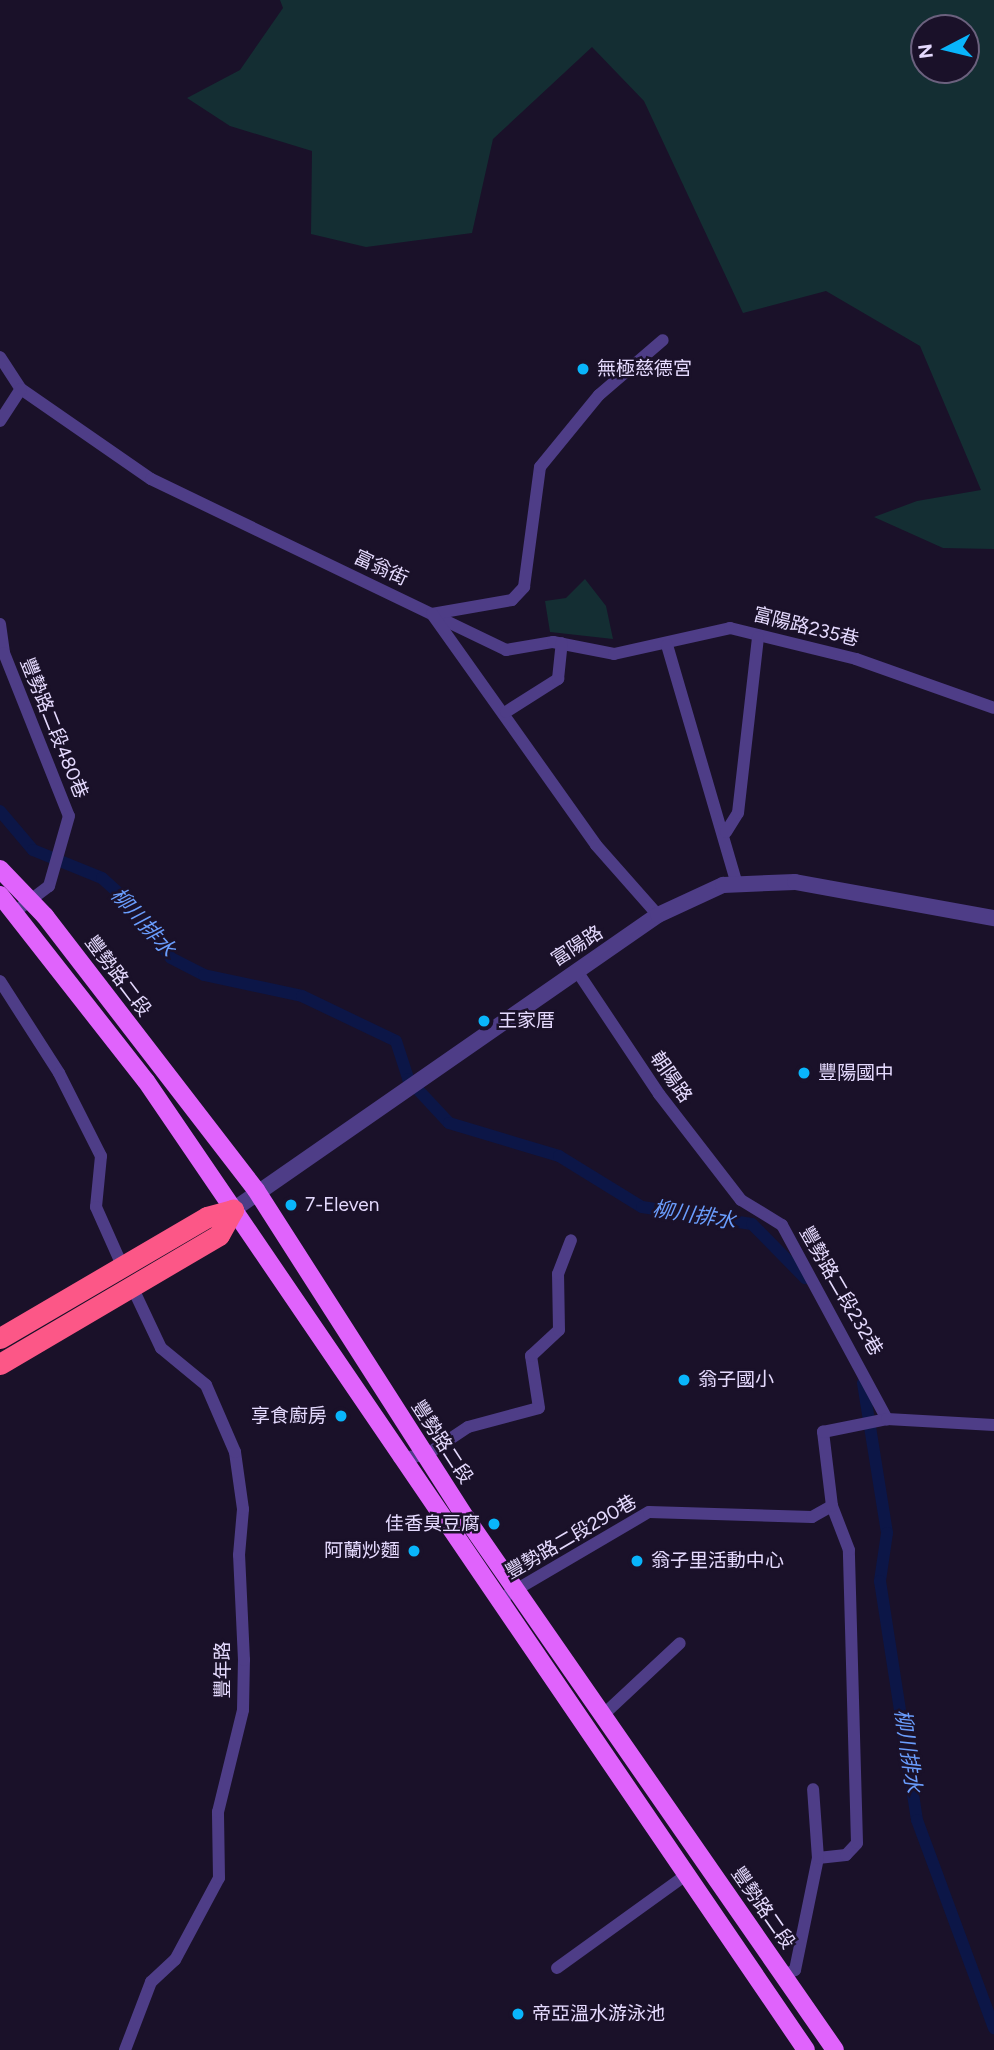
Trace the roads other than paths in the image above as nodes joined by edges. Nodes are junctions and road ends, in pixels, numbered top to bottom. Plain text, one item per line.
1 (663, 340) dead end
2 (0, 357) edge
3 (21, 389) junction
4 (0, 421) edge
5 (432, 614) junction
6 (0, 624) edge
7 (758, 637) junction
8 (562, 643) junction
9 (667, 645) junction
10 (994, 708) edge
11 (506, 712) junction
12 (726, 832) junction
13 (0, 869) edge
14 (736, 881) junction
15 (0, 895) edge
16 (32, 901) junction
17 (16, 911) junction
18 (658, 915) junction
19 (994, 918) edge
20 (577, 971) junction
21 (0, 981) edge
22 (256, 1190) junction
23 (741, 1200) joint
24 (233, 1210) junction
25 (571, 1240) dead end
26 (120, 1261) dead end
27 (136, 1295) dead end
28 (0, 1338) edge
29 (0, 1364) edge
30 (887, 1419) junction
31 (994, 1425) edge
32 (426, 1455) junction
33 (399, 1458) junction
34 (832, 1506) junction
35 (516, 1591) junction
36 (497, 1601) junction
37 (680, 1643) dead end
38 (603, 1714) junction
39 (813, 1789) dead end
40 (818, 1858) junction
41 (686, 1875) junction
42 (557, 1968) dead end
43 (784, 1975) junction
44 (832, 2049) edge
45 (125, 2050) edge
46 (806, 2050) edge

1 - 5 street
2 - 3 street
3 - 4 street
3 - 5 street, 富翁街
5 - 8 street, 富陽路235巷
5 - 11 street, 富翁街
6 - 16 street, 豐勢路二段480巷
7 - 9 street, 富陽路235巷
7 - 10 street, 富陽路235巷
7 - 12 street
8 - 9 street, 富陽路235巷
8 - 11 street
9 - 12 street
11 - 18 street, 富翁街
12 - 14 street
13 - 16 main road, 豐勢路二段
14 - 18 street, 富陽路
14 - 19 street, 富陽路
15 - 17 main road
16 - 17 street, 豐勢路二段480巷
16 - 22 main road, 豐勢路二段
17 - 24 main road
18 - 20 street, 富陽路
20 - 22 street, 富陽路
20 - 23 street, 朝陽路
21 - 26 street
22 - 24 street, 富陽路
22 - 32 main road, 豐勢路二段
23 - 30 street, 豐勢路二段232巷
24 - 28 highway
24 - 29 highway
24 - 33 main road
25 - 32 street
27 - 45 street, 豐年路
30 - 31 street
30 - 34 street
32 - 33 street
32 - 35 main road, 豐勢路二段
33 - 36 main road
34 - 35 street, 豐勢路二段290巷
34 - 40 street
35 - 36 street, 豐勢路二段290巷
35 - 38 main road, 豐勢路二段
36 - 41 main road
37 - 38 street
38 - 43 main road, 豐勢路二段
39 - 40 street
40 - 43 street
41 - 42 street
41 - 46 main road
43 - 44 main road, 豐勢路二段

